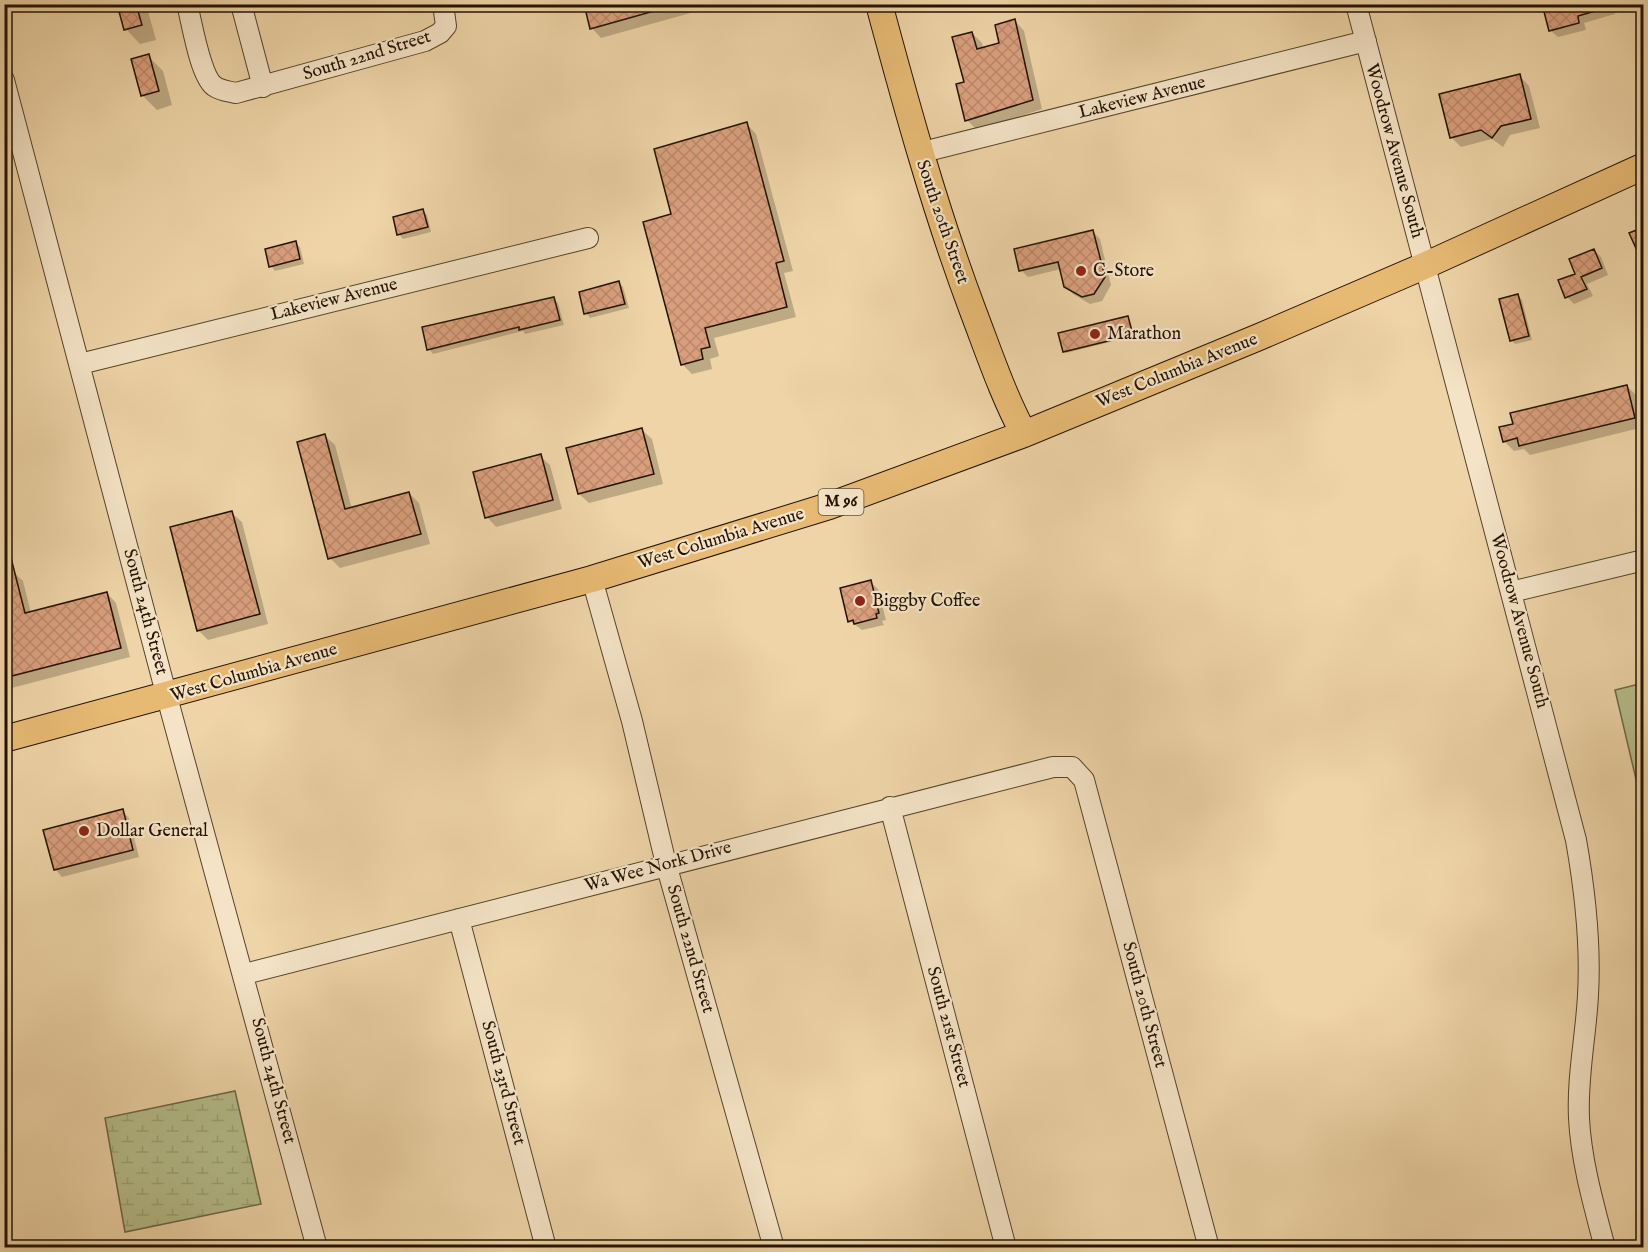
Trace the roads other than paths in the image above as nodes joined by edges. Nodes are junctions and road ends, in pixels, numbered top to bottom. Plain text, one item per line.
1 (187, 4) edge
2 (241, 4) edge
3 (443, 4) edge
4 (879, 4) edge
5 (1356, 4) edge
6 (1366, 41) junction
7 (4, 80) edge
8 (263, 87) junction
9 (919, 153) junction
10 (1644, 166) edge
11 (588, 238) dead end
12 (1424, 266) junction
13 (80, 364) junction
14 (1024, 434) junction
15 (1644, 560) edge
16 (592, 579) junction
17 (1511, 592) junction
18 (167, 697) junction
19 (4, 739) edge
20 (1072, 767) joint
21 (890, 807) junction
22 (666, 864) junction
23 (459, 919) junction
24 (245, 974) junction
25 (317, 1248) edge
26 (546, 1248) edge
27 (774, 1248) edge
28 (1006, 1248) edge
29 (1209, 1248) edge
30 (1605, 1248) edge

1 - 8 street
2 - 8 street
3 - 8 street, South 22nd Street
4 - 9 main road, South 20th Street
5 - 6 street, Woodrow Avenue South
6 - 9 street, Lakeview Avenue
6 - 12 street, Woodrow Avenue South
7 - 13 street, South 24th Street
9 - 14 main road, South 20th Street
10 - 12 main road, West Columbia Avenue / M 96
11 - 13 street, Lakeview Avenue
12 - 14 main road, West Columbia Avenue / M 96
12 - 17 street, Woodrow Avenue South
13 - 18 street, South 24th Street
14 - 16 main road, West Columbia Avenue / M 96
15 - 17 street
16 - 18 main road, West Columbia Avenue / M 96
16 - 22 street, South 22nd Street
17 - 30 street, Woodrow Avenue South
18 - 19 main road, West Columbia Avenue / M 96
18 - 24 street, South 24th Street
20 - 21 street, Wa Wee Nork Drive
20 - 29 street, South 20th Street
21 - 22 street, Wa Wee Nork Drive
21 - 28 street, South 21st Street
22 - 23 street, Wa Wee Nork Drive
22 - 27 street, South 22nd Street
23 - 24 street, Wa Wee Nork Drive
23 - 26 street, South 23rd Street
24 - 25 street, South 24th Street

